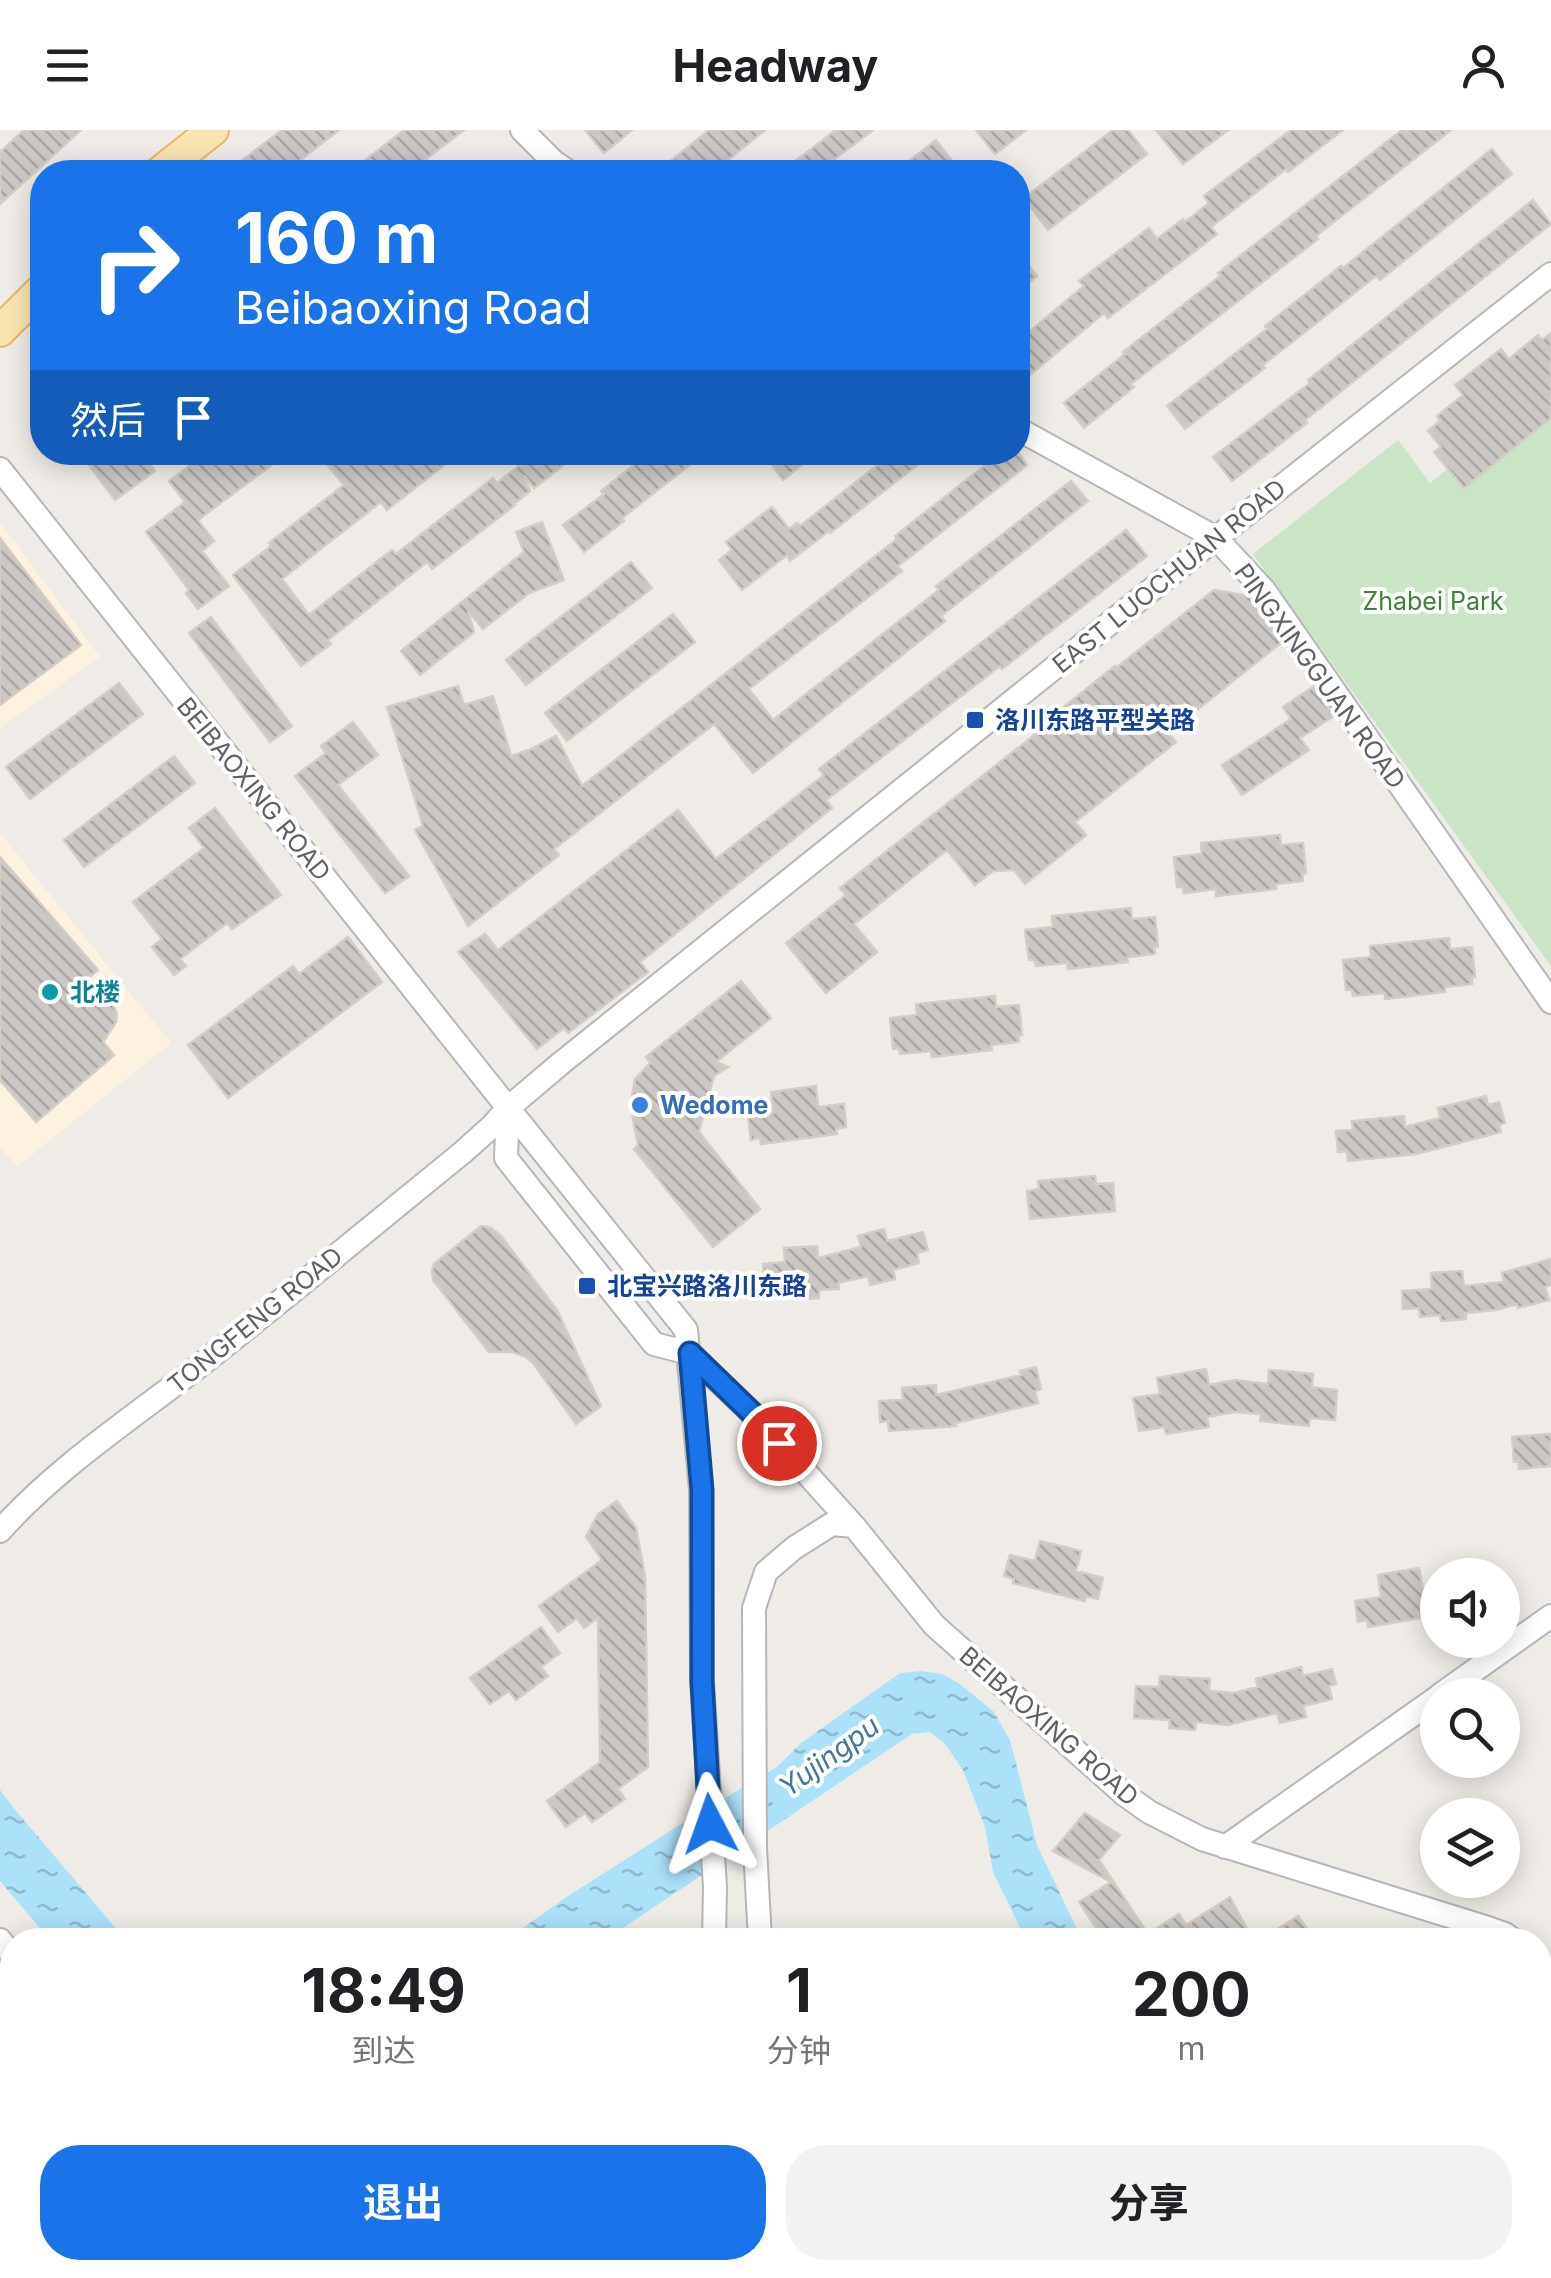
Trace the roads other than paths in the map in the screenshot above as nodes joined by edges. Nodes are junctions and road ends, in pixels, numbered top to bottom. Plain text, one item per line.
1 (213, 130) edge
2 (522, 130) edge
3 (175, 160) edge
4 (552, 160) edge
5 (1551, 274) edge
6 (30, 301) edge
7 (0, 330) edge
8 (1030, 436) edge
9 (0, 470) edge
10 (1216, 538) junction
11 (1551, 1002) edge
12 (508, 1108) junction
13 (690, 1353) junction
14 (854, 1526) junction
15 (0, 1531) edge
16 (1551, 1616) edge
17 (1464, 1678) edge
18 (1420, 1709) edge
19 (1225, 1847) junction
20 (714, 1928) edge
21 (759, 1928) edge
22 (1488, 1928) edge

1 - 3 main road
2 - 4 street
5 - 10 street, EAST LUOCHUAN ROAD
6 - 7 main road
8 - 10 street, PINGXINGGUAN ROAD
9 - 12 street, BEIBAOXING ROAD
10 - 11 street, PINGXINGGUAN ROAD
10 - 12 street, EAST LUOCHUAN ROAD
12 - 13 street, BEIBAOXING ROAD
12 - 13 street, BEIBAOXING ROAD
12 - 15 street, TONGFENG ROAD
13 - 14 street, BEIBAOXING ROAD
13 - 20 street
14 - 19 street, BEIBAOXING ROAD
14 - 21 street
16 - 17 street
18 - 19 street
19 - 22 street, BEIBAOXING ROAD

